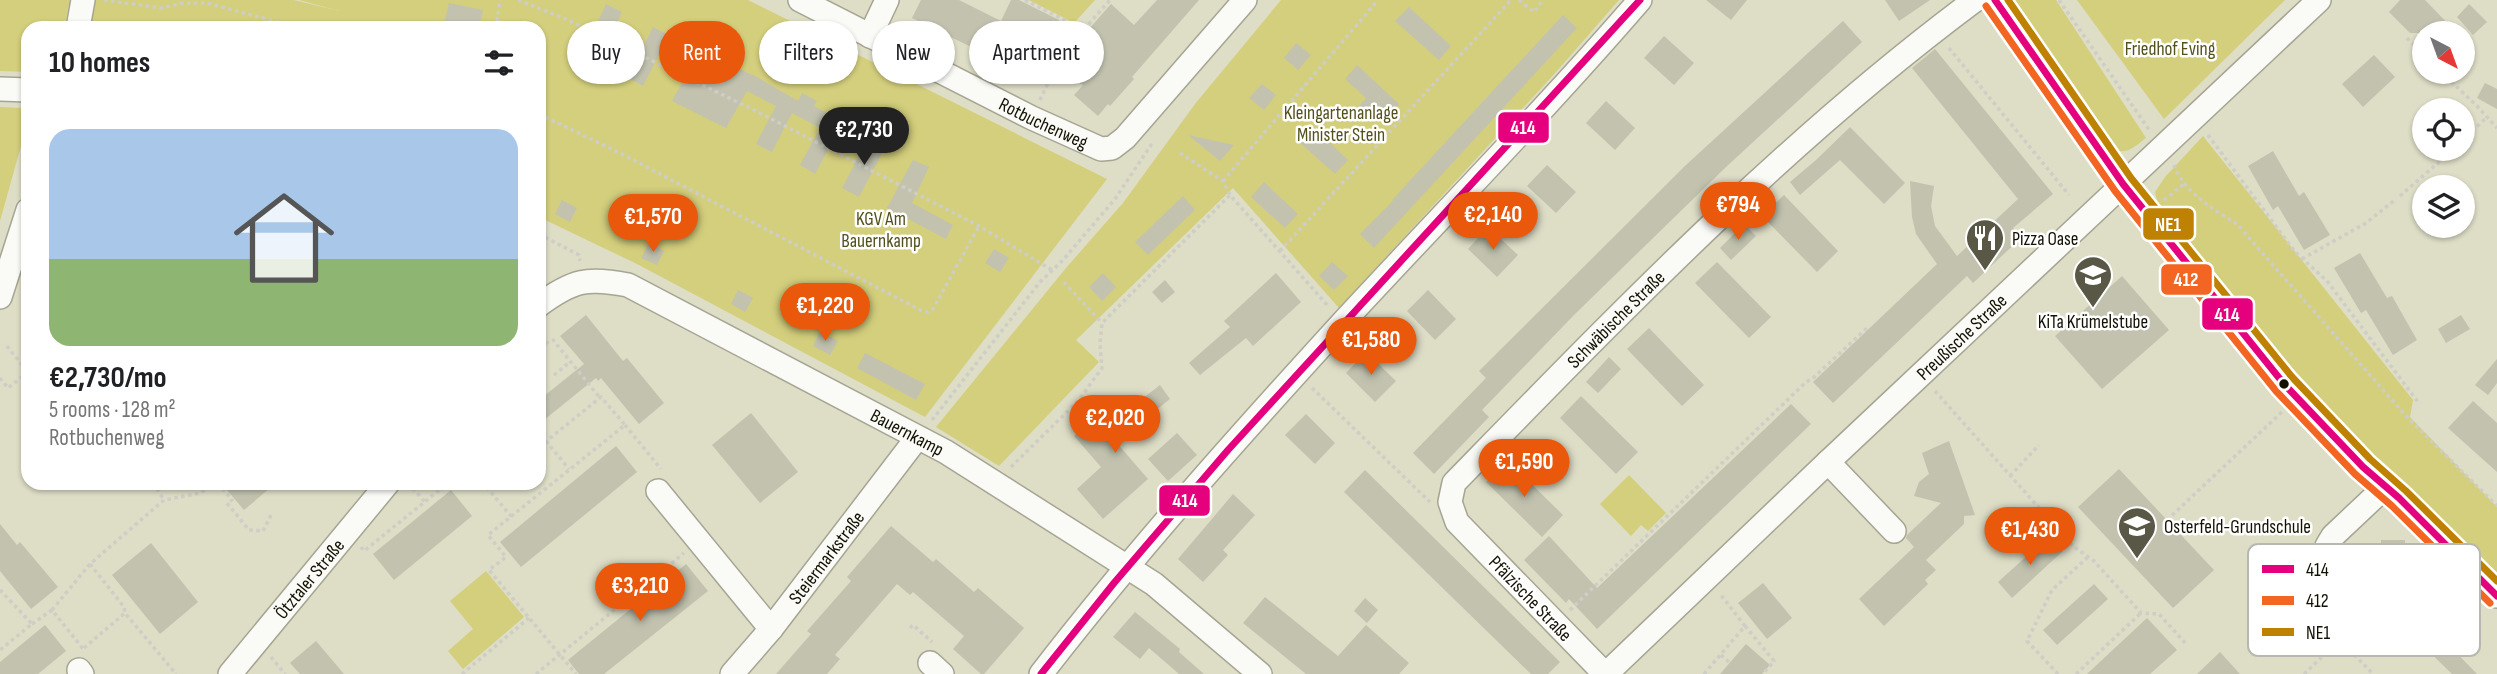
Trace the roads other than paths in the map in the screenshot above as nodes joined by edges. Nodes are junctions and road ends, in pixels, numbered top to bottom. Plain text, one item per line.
1 (83, 0) edge
2 (800, 0) edge
3 (887, 0) edge
4 (1245, 0) edge
5 (1640, 0) edge
6 (1975, 0) edge
7 (1995, 0) edge
8 (2319, 0) edge
9 (79, 21) edge
10 (870, 36) junction
11 (0, 89) edge
12 (21, 90) edge
13 (2123, 184) junction
14 (21, 232) edge
15 (0, 297) edge
16 (546, 300) edge
17 (917, 438) junction
18 (1828, 462) junction
19 (660, 481) road end
20 (2385, 487) junction
21 (395, 490) edge
22 (1457, 522) joint
23 (1894, 531) dead end
24 (2328, 544) edge
25 (2444, 544) edge
26 (1127, 568) junction
27 (2480, 579) edge
28 (2497, 596) edge
29 (771, 629) junction
30 (230, 674) edge
31 (732, 674) edge
32 (1041, 674) edge
33 (1260, 674) edge
34 (1606, 674) edge

1 - 9 street
2 - 10 street, Rotbuchenweg
3 - 10 street
4 - 10 street, Rotbuchenweg
5 - 26 street
6 - 22 street, Schwäbische Straße
7 - 13 street
8 - 13 street, Preußische Straße
11 - 12 street
13 - 18 street, Preußische Straße
13 - 20 street
14 - 15 street
16 - 17 street, Bauernkamp
17 - 26 street, Bauernkamp
17 - 29 street, Steiermarkstraße
18 - 23 street
18 - 34 street, Preußische Straße
19 - 29 street
20 - 24 street
20 - 25 street
21 - 30 street, Ötztaler Straße
22 - 34 street, Pfälzische Straße
26 - 32 street
26 - 33 street, Bauernkamp
27 - 28 street
29 - 31 street, Steiermarkstraße

